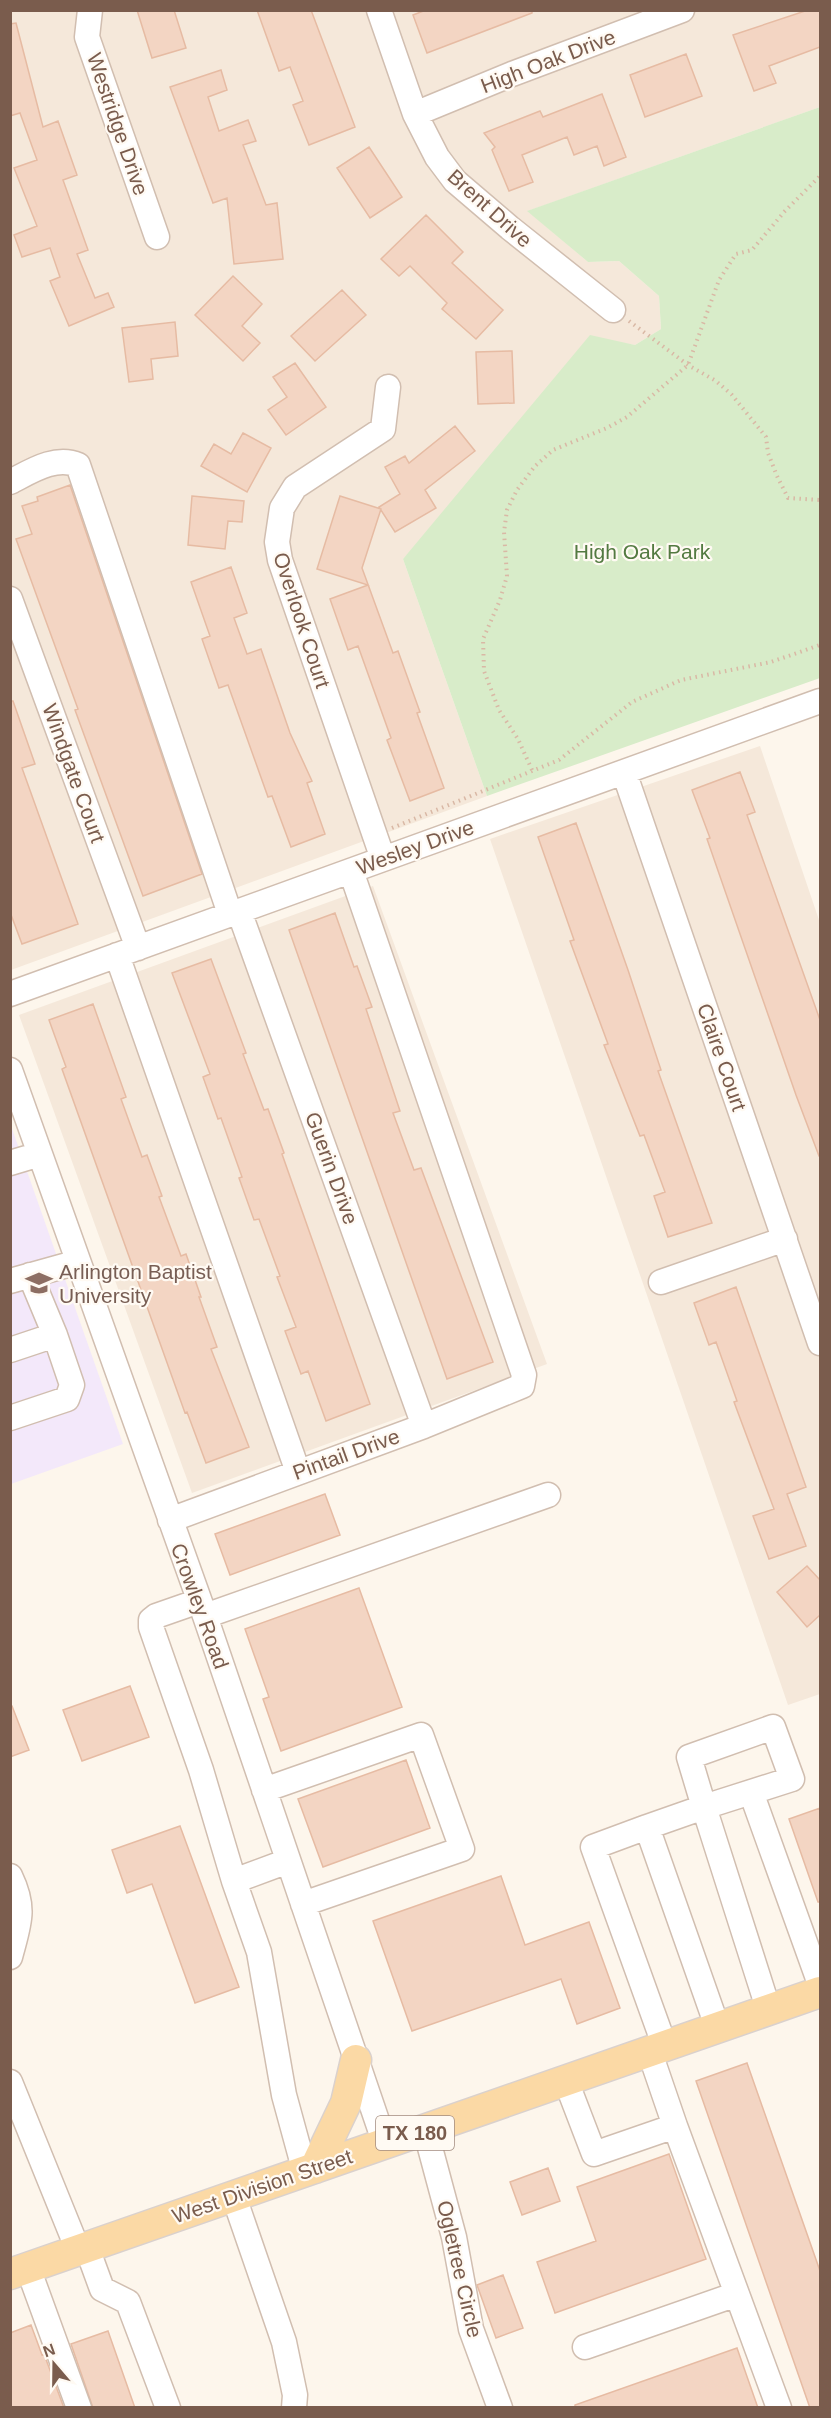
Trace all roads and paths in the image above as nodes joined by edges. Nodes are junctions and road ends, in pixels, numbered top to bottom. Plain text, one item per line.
1 (90, 10) edge
2 (379, 10) edge
3 (682, 10) edge
4 (416, 114) junction
5 (820, 176) edge
6 (157, 237) dead end
7 (613, 310) joint
8 (688, 365) junction
9 (388, 387) dead end
10 (10, 482) edge
11 (820, 500) edge
12 (10, 598) edge
13 (820, 645) edge
14 (820, 701) edge
15 (532, 770) junction
16 (624, 772) junction
17 (375, 835) junction
18 (383, 859) junction
19 (351, 871) junction
20 (235, 913) junction
21 (128, 952) junction
22 (10, 994) edge
23 (10, 1070) edge
24 (40, 1154) junction
25 (10, 1163) edge
26 (785, 1239) junction
27 (78, 1262) junction
28 (20, 1278) edge
29 (661, 1282) dead end
30 (55, 1335) junction
31 (820, 1343) edge
32 (10, 1350) edge
33 (10, 1418) edge
34 (424, 1426) junction
35 (298, 1472) junction
36 (548, 1495) dead end
37 (170, 1520) junction
38 (202, 1608) junction
39 (264, 1790) junction
40 (751, 1792) junction
41 (704, 1807) junction
42 (647, 1827) junction
43 (288, 1861) junction
44 (10, 1876) edge
45 (234, 1881) junction
46 (303, 1904) junction
47 (10, 1957) edge
48 (820, 1984) edge
49 (820, 1992) edge
50 (769, 2011) junction
51 (718, 2029) junction
52 (658, 2050) junction
53 (356, 2060) junction
54 (566, 2081) junction
55 (10, 2082) edge
56 (675, 2126) junction
57 (425, 2129) junction
58 (385, 2144) junction
59 (310, 2170) junction
60 (234, 2197) junction
61 (82, 2249) junction
62 (19, 2271) edge
63 (737, 2294) junction
64 (585, 2347) dead end
65 (79, 2408) edge
66 (168, 2408) edge
67 (294, 2408) edge
68 (500, 2408) edge
69 (779, 2408) edge

1 - 6 street, Westridge Drive
2 - 4 street, Brent Drive
3 - 4 street, High Oak Drive
4 - 7 street, Brent Drive
5 - 8 path
7 - 8 path
8 - 11 path
8 - 15 path
9 - 17 street, Overlook Court
10 - 20 street, Guerin Drive
12 - 21 street, Windgate Court
13 - 15 path
14 - 16 street, Wesley Drive
15 - 17 path
16 - 18 street, Wesley Drive
16 - 26 street, Claire Court
17 - 18 street, Overlook Court
18 - 19 street, Wesley Drive
19 - 20 street, Wesley Drive
19 - 34 street, Pintail Drive
20 - 21 street, Wesley Drive
20 - 34 street, Guerin Drive
21 - 22 street, Wesley Drive
21 - 35 street, Windgate Court
23 - 24 street, Crowley Road
24 - 25 street
24 - 27 street, Crowley Road
26 - 29 street
26 - 31 street, Claire Court
27 - 28 street
27 - 37 street, Crowley Road
28 - 30 street
30 - 32 street
30 - 33 street
34 - 35 street, Pintail Drive
35 - 37 street, Pintail Drive
36 - 38 street
37 - 38 street, Crowley Road
38 - 39 street, Crowley Road
38 - 45 street
39 - 43 street, Crowley Road
39 - 46 street
40 - 41 street
40 - 41 street
40 - 48 street
41 - 42 street
41 - 50 street
42 - 51 street
42 - 52 street
43 - 45 street
43 - 46 street, Crowley Road
44 - 47 street
45 - 59 street
46 - 53 street, Crowley Road
49 - 50 main road, West Division Street / TX 180
50 - 51 main road, West Division Street / TX 180
51 - 52 main road, West Division Street / TX 180
52 - 54 main road, West Division Street / TX 180
52 - 56 street
53 - 58 street, Crowley Road
53 - 59 main road
54 - 56 street
54 - 57 main road, West Division Street / TX 180
55 - 61 street
56 - 63 street
57 - 58 main road, West Division Street / TX 180
57 - 68 street, Ogletree Circle
58 - 59 main road, West Division Street / TX 180
59 - 60 main road, West Division Street / TX 180
60 - 61 main road, West Division Street / TX 180
60 - 67 street
61 - 62 main road, West Division Street / TX 180
61 - 66 street
62 - 65 street
63 - 64 street
63 - 69 street

